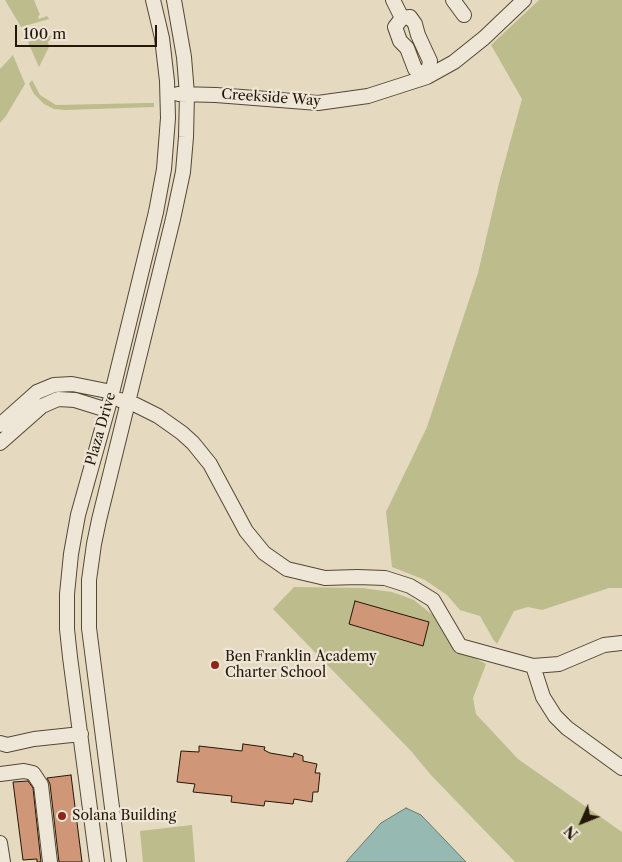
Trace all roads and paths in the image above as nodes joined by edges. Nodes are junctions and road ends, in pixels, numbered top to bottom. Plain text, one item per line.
1 (153, 0) edge
2 (174, 0) edge
3 (393, 0) edge
4 (453, 0) edge
5 (524, 0) edge
6 (464, 15) dead end
7 (427, 77) junction
8 (168, 94) junction
9 (187, 94) junction
10 (110, 400) junction
11 (129, 402) junction
12 (0, 425) edge
13 (0, 442) edge
14 (622, 642) edge
15 (533, 666) junction
16 (81, 734) junction
17 (0, 743) edge
18 (622, 768) edge
19 (0, 774) edge
20 (93, 831) junction
21 (0, 843) edge
22 (3, 862) edge
23 (50, 862) edge
24 (97, 862) edge
25 (105, 862) edge
26 (119, 862) edge

1 - 8 street, Plaza Drive
2 - 9 street, Plaza Drive
3 - 7 street
4 - 6 street
5 - 7 street, Creekside Way
7 - 9 street, Creekside Way
8 - 9 street, Creekside Way
8 - 10 street, Plaza Drive
9 - 11 street, Plaza Drive
10 - 11 street
10 - 12 street
10 - 13 street
10 - 16 street, Plaza Drive
11 - 15 street
11 - 26 street, Plaza Drive
14 - 15 street
15 - 18 street
16 - 17 street
16 - 20 street, Plaza Drive
19 - 23 street
20 - 24 street, Plaza Drive
20 - 25 street
21 - 22 street

